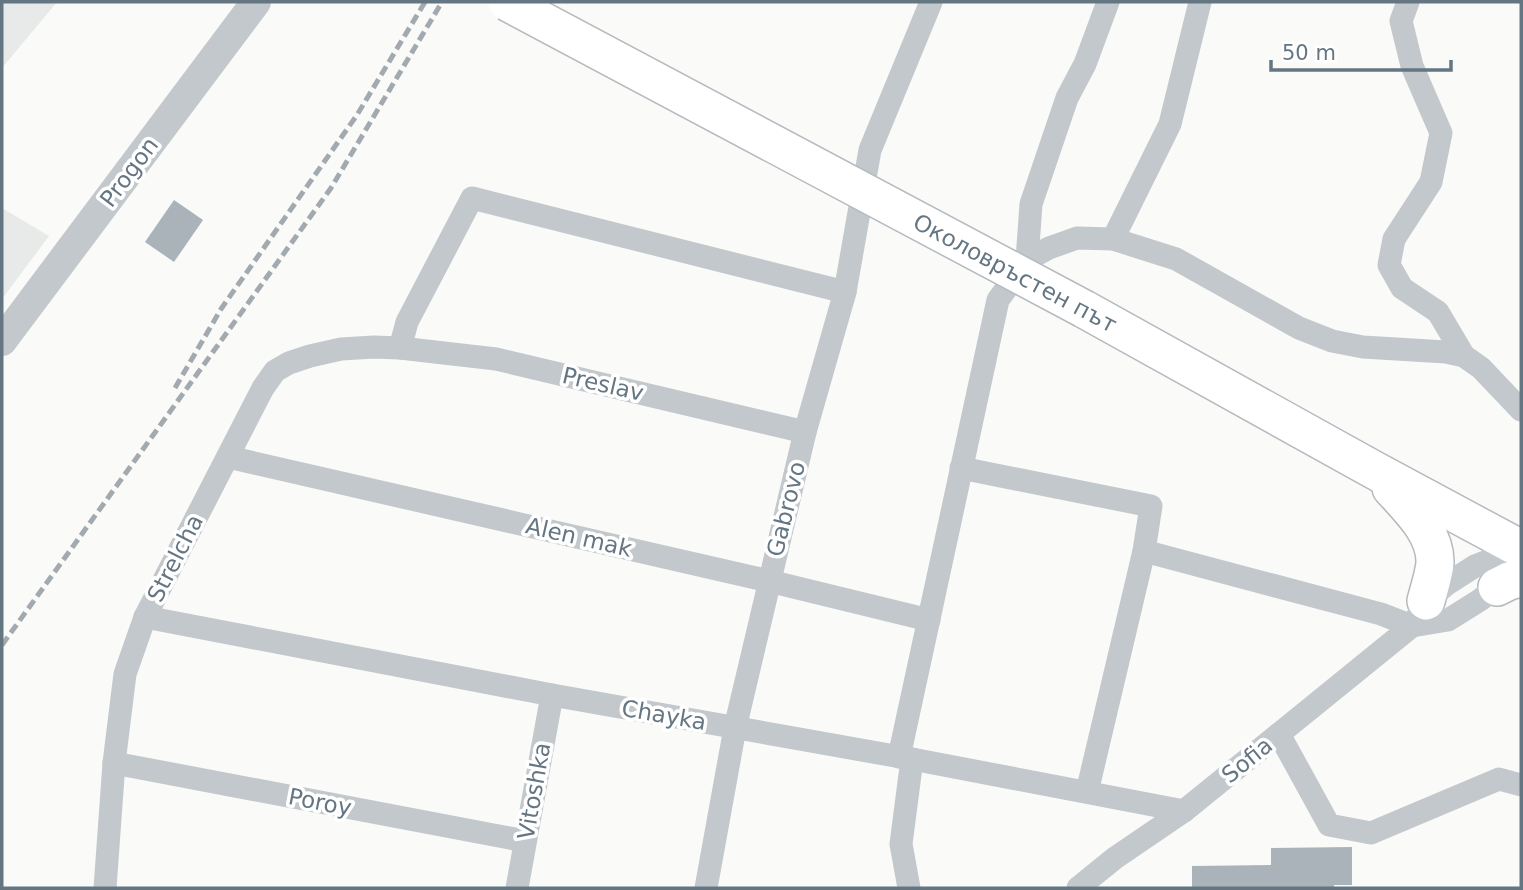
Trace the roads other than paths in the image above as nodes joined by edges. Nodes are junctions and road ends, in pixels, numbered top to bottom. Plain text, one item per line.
1 (256, 2) edge
2 (507, 2) edge
3 (931, 2) edge
4 (1108, 2) edge
5 (1200, 2) edge
6 (1408, 2) edge
7 (1113, 239) junction
8 (1027, 260) junction
9 (845, 292) junction
10 (2, 341) edge
11 (400, 348) junction
12 (1464, 356) junction
13 (1521, 410) edge
14 (805, 432) junction
15 (228, 457) junction
16 (961, 468) junction
17 (1374, 470) junction
18 (1144, 551) junction
19 (1517, 567) edge
20 (769, 581) junction
21 (1419, 614) junction
22 (145, 617) junction
23 (929, 620) junction
24 (552, 695) junction
25 (735, 728) junction
26 (1279, 734) junction
27 (905, 758) junction
28 (114, 763) junction
29 (1521, 785) edge
30 (1087, 792) junction
31 (1184, 811) junction
32 (525, 841) junction
33 (1093, 884) edge
34 (105, 888) edge
35 (517, 888) edge
36 (706, 888) edge
37 (909, 888) edge

1 - 10 street, Progon
2 - 17 main road, Околовръстен път, bridge
3 - 9 street, Gabrovo
4 - 8 street
5 - 7 street
6 - 12 street
7 - 8 street
7 - 12 street
8 - 16 street
9 - 11 street
9 - 14 street, Gabrovo
11 - 14 street, Preslav
11 - 15 street, Strelcha
12 - 13 street
14 - 20 street, Gabrovo
15 - 20 street, Alen mak
15 - 22 street, Strelcha
16 - 18 street
16 - 23 street
17 - 19 main road, Околовръстен път
17 - 21 main road
18 - 21 street
18 - 30 street
19 - 21 street, Sofia
19 - 21 street
20 - 23 street, Alen mak
20 - 25 street, Gabrovo
21 - 26 street, Sofia
22 - 24 street, Chayka
22 - 28 street, Strelcha
23 - 27 street
24 - 25 street, Chayka
24 - 32 street, Vitoshka
25 - 27 street, Chayka
25 - 36 street, Gabrovo
26 - 29 street
26 - 31 street, Sofia
27 - 30 street, Chayka
27 - 37 street
28 - 32 street, Poroy
28 - 34 street, Strelcha
30 - 31 street, Chayka
31 - 33 street, Sofia
32 - 35 street, Vitoshka

